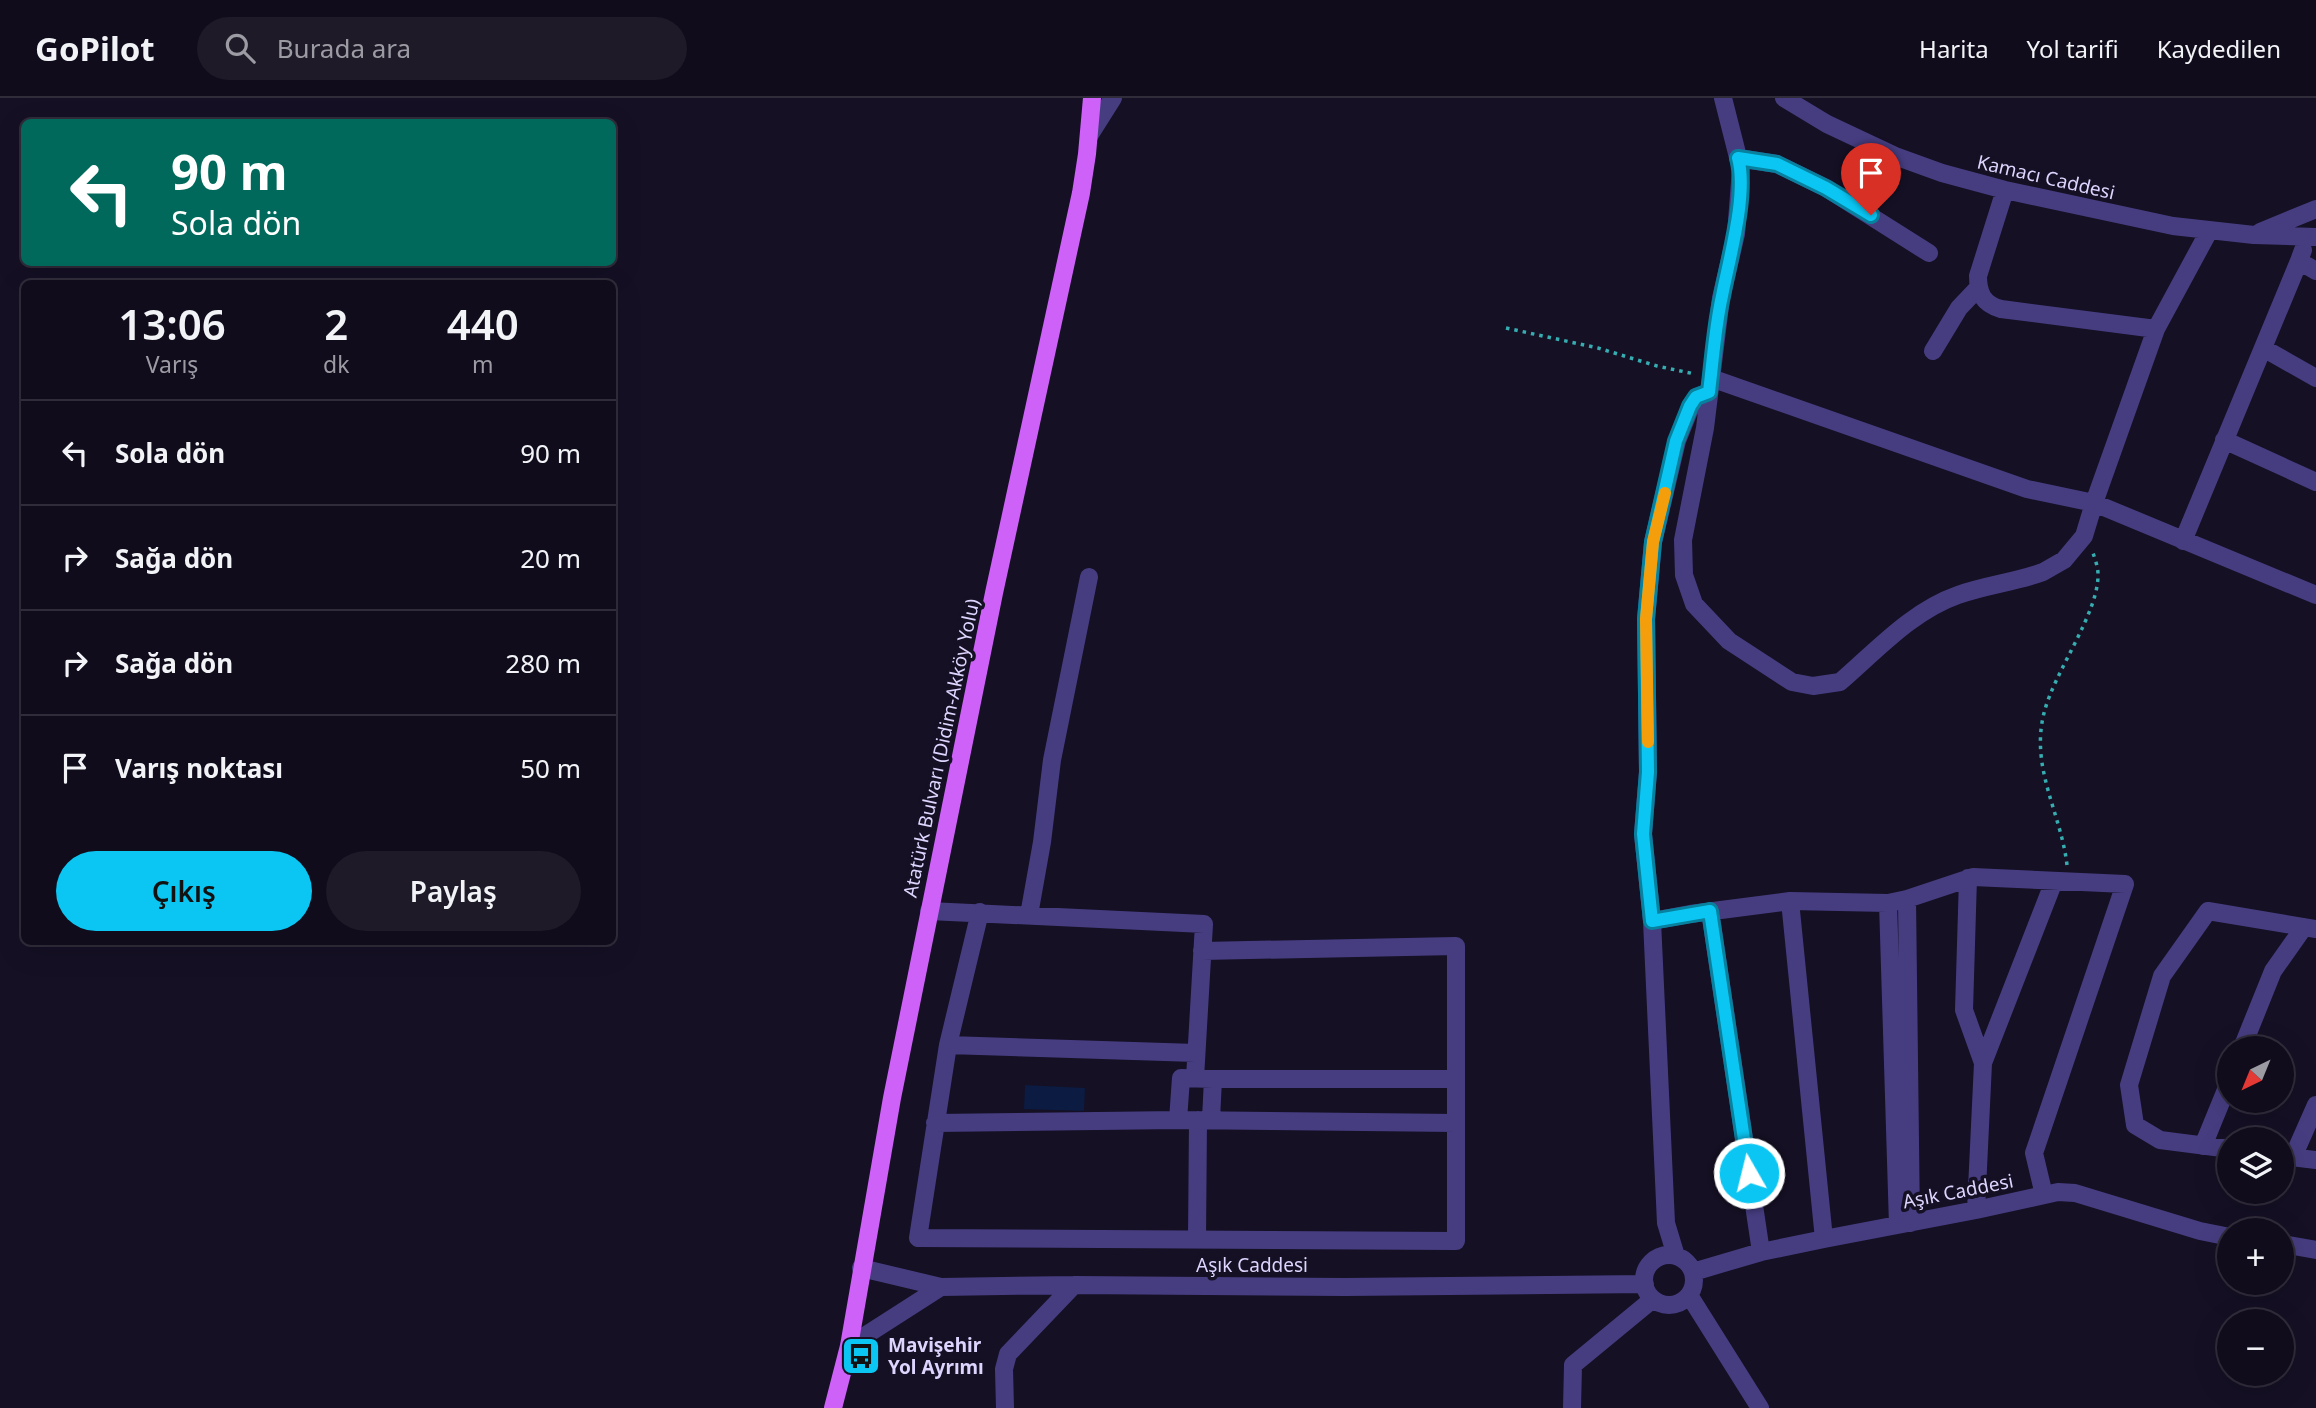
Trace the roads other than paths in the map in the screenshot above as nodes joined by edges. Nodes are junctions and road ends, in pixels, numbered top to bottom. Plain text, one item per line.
1 (1092, 98) edge
2 (1113, 98) edge
3 (1723, 98) edge
4 (1784, 98) edge
5 (1089, 136) junction
6 (1738, 158) junction
7 (2005, 190) junction
8 (2316, 209) edge
9 (2209, 231) junction
10 (2254, 235) junction
11 (2312, 237) edge
12 (1929, 253) dead end
13 (2299, 261) junction
14 (2316, 271) edge
15 (1978, 288) junction
16 (2156, 330) junction
17 (2263, 348) junction
18 (1933, 351) dead end
19 (2316, 378) edge
20 (1710, 385) junction
21 (2224, 440) junction
22 (2316, 482) edge
23 (2094, 503) junction
24 (2183, 541) junction
25 (1089, 577) dead end
26 (2316, 595) edge
27 (1968, 878) junction
28 (2062, 881) junction
29 (1908, 899) junction
30 (1790, 901) junction
31 (1888, 903) junction
32 (929, 911) junction
33 (1710, 911) junction
34 (980, 912) junction
35 (1029, 915) junction
36 (1652, 921) junction
37 (2310, 928) edge
38 (1202, 951) junction
39 (2247, 1036) edge
40 (948, 1045) junction
41 (1196, 1053) junction
42 (1983, 1063) junction
43 (1195, 1078) junction
44 (1213, 1079) junction
45 (1456, 1079) junction
46 (2316, 1105) edge
47 (2217, 1112) edge
48 (1204, 1119) junction
49 (1178, 1120) junction
50 (1456, 1122) junction
51 (935, 1123) junction
52 (2294, 1145) edge
53 (2203, 1146) junction
54 (2217, 1148) edge
55 (2294, 1157) edge
56 (2316, 1160) edge
57 (2044, 1195) junction
58 (1976, 1210) junction
59 (1904, 1224) junction
60 (2217, 1234) edge
61 (1197, 1239) junction
62 (1824, 1239) junction
63 (2294, 1246) edge
64 (2316, 1250) edge
65 (1761, 1252) junction
66 (1676, 1256) junction
67 (861, 1268) junction
68 (1693, 1272) junction
69 (1074, 1284) junction
70 (941, 1287) junction
71 (1649, 1292) junction
72 (1689, 1295) junction
73 (849, 1346) junction
74 (833, 1408) edge
75 (1005, 1408) edge
76 (1572, 1408) edge
77 (1760, 1408) edge

1 - 5 main road, Atatürk Bulvarı (Didim-Akköy Yolu)
2 - 5 street
3 - 6 street
4 - 7 street, Kamacı Caddesi
5 - 32 main road, Atatürk Bulvarı (Didim-Akköy Yolu)
6 - 12 street
6 - 20 street
7 - 9 street, Kamacı Caddesi
7 - 15 street
8 - 10 street
9 - 10 street, Kamacı Caddesi
9 - 16 street
10 - 11 street, Kamacı Caddesi
11 - 13 street
13 - 14 street
13 - 17 street
15 - 16 street
15 - 18 street
16 - 23 street
17 - 19 street
17 - 21 street
20 - 23 street
20 - 23 street
20 - 36 street
21 - 22 street
21 - 24 street
23 - 24 street
24 - 26 street
25 - 35 street
27 - 28 street
27 - 29 street
27 - 42 street
28 - 42 street
28 - 57 street
29 - 31 street
29 - 59 street
30 - 31 street
30 - 33 street
30 - 62 street
31 - 59 street
32 - 34 street
32 - 67 main road, Atatürk Bulvarı (Didim-Akköy Yolu)
33 - 36 street
33 - 65 street
34 - 35 street
34 - 40 street
35 - 38 street
36 - 66 street
37 - 39 street
37 - 53 street
38 - 41 street
38 - 45 street
40 - 41 street
40 - 51 street
41 - 43 street
42 - 58 street
43 - 44 street
43 - 49 street
44 - 45 street
44 - 48 street
45 - 50 street
46 - 52 street
47 - 53 street
48 - 49 street
48 - 50 street
48 - 61 street
49 - 51 street
50 - 61 street
51 - 61 street
53 - 54 street
55 - 56 street
57 - 58 street, Aşık Caddesi
57 - 60 street, Aşık Caddesi
58 - 59 street, Aşık Caddesi
59 - 62 street, Aşık Caddesi
62 - 65 street, Aşık Caddesi
63 - 64 street
65 - 68 street, Aşık Caddesi
66 - 68 street
66 - 71 street
67 - 70 street, Aşık Caddesi
67 - 73 main road, Atatürk Bulvarı (Didim-Akköy Yolu)
68 - 72 street
69 - 70 street, Aşık Caddesi
69 - 71 street, Aşık Caddesi
69 - 75 street
70 - 73 street
71 - 72 street, Aşık Caddesi
71 - 76 street
72 - 77 street
73 - 74 main road, Atatürk Bulvarı (Didim-Akköy Yolu)

